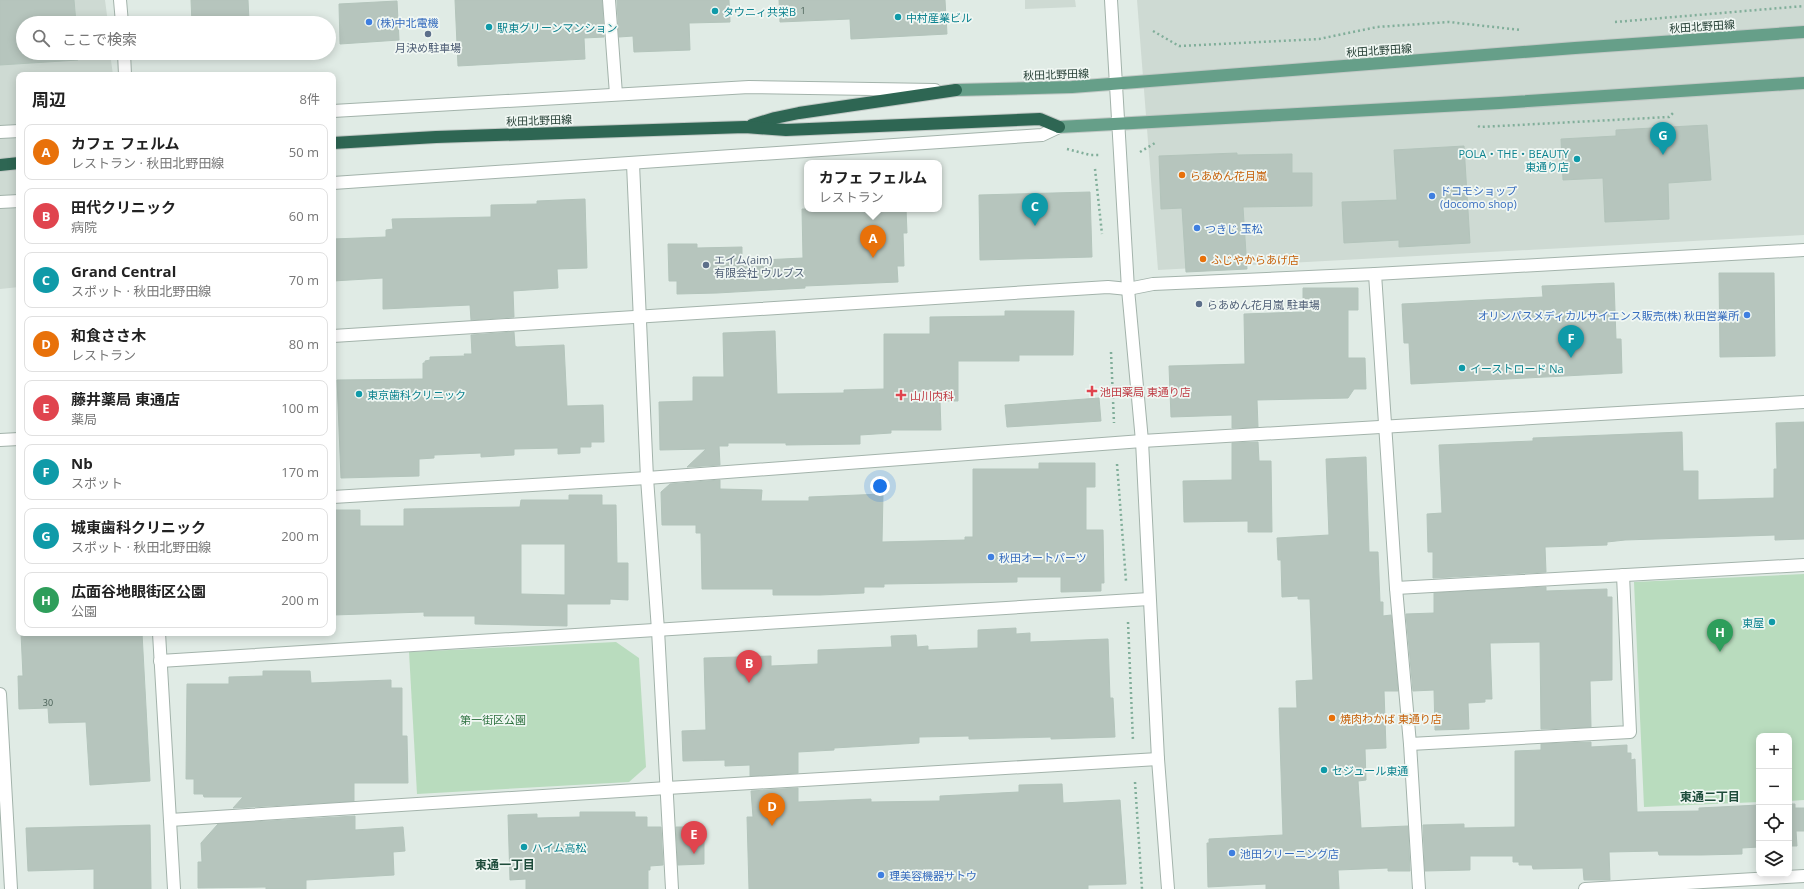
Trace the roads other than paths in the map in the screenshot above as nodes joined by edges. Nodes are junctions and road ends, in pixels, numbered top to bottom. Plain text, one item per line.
1 (120, 0) edge
2 (609, 0) edge
3 (1111, 0) edge
4 (121, 16) edge
5 (1804, 32) edge
6 (124, 60) edge
7 (125, 72) edge
8 (1804, 83) edge
9 (1117, 84) junction
10 (956, 90) junction
11 (616, 94) junction
12 (336, 111) edge
13 (1120, 123) junction
14 (746, 127) junction
15 (1059, 127) junction
16 (16, 131) edge
17 (0, 132) edge
18 (336, 143) edge
19 (16, 163) edge
20 (633, 164) junction
21 (0, 165) edge
22 (336, 183) edge
23 (16, 201) edge
24 (0, 202) edge
25 (1804, 250) edge
26 (1375, 274) junction
27 (1128, 289) junction
28 (641, 318) junction
29 (336, 336) edge
30 (1804, 402) edge
31 (1386, 426) junction
32 (16, 439) edge
33 (0, 440) edge
34 (1142, 441) junction
35 (648, 478) junction
36 (336, 497) edge
37 (1804, 565) edge
38 (1623, 575) junction
39 (1396, 588) junction
40 (1149, 599) junction
41 (658, 630) junction
42 (159, 636) edge
43 (160, 661) junction
44 (0, 694) edge
45 (1410, 744) junction
46 (1158, 760) junction
47 (2, 784) edge
48 (667, 788) junction
49 (170, 820) junction
50 (1804, 876) edge
51 (11, 889) edge
52 (174, 889) edge
53 (672, 889) edge
54 (1168, 889) edge
55 (1419, 889) edge
56 (1585, 889) edge

1 - 4 street
2 - 11 street
3 - 9 street
5 - 9 main road, 秋田北野田線
6 - 7 street
8 - 13 main road
9 - 10 main road, 秋田北野田線
9 - 13 street
10 - 11 street
10 - 14 highway
11 - 12 street
13 - 15 main road
13 - 27 street
14 - 15 highway
14 - 18 highway, 秋田北野田線
15 - 20 street
16 - 17 street
19 - 21 highway
20 - 22 street
20 - 28 street
23 - 24 street
25 - 26 street
26 - 27 street
26 - 31 street
27 - 28 street
27 - 34 street
28 - 29 street
28 - 35 street
30 - 31 street
31 - 34 street
31 - 39 street
32 - 33 street
34 - 35 street
34 - 40 street
35 - 36 street
35 - 41 street
37 - 38 street
38 - 39 street
38 - 45 street
39 - 45 street
40 - 41 street
40 - 46 street
41 - 43 street
41 - 48 street
42 - 43 street
43 - 49 street
44 - 47 street
45 - 55 street
46 - 48 street
46 - 54 street
47 - 51 street
48 - 49 street
48 - 53 street
49 - 52 street
50 - 56 street

